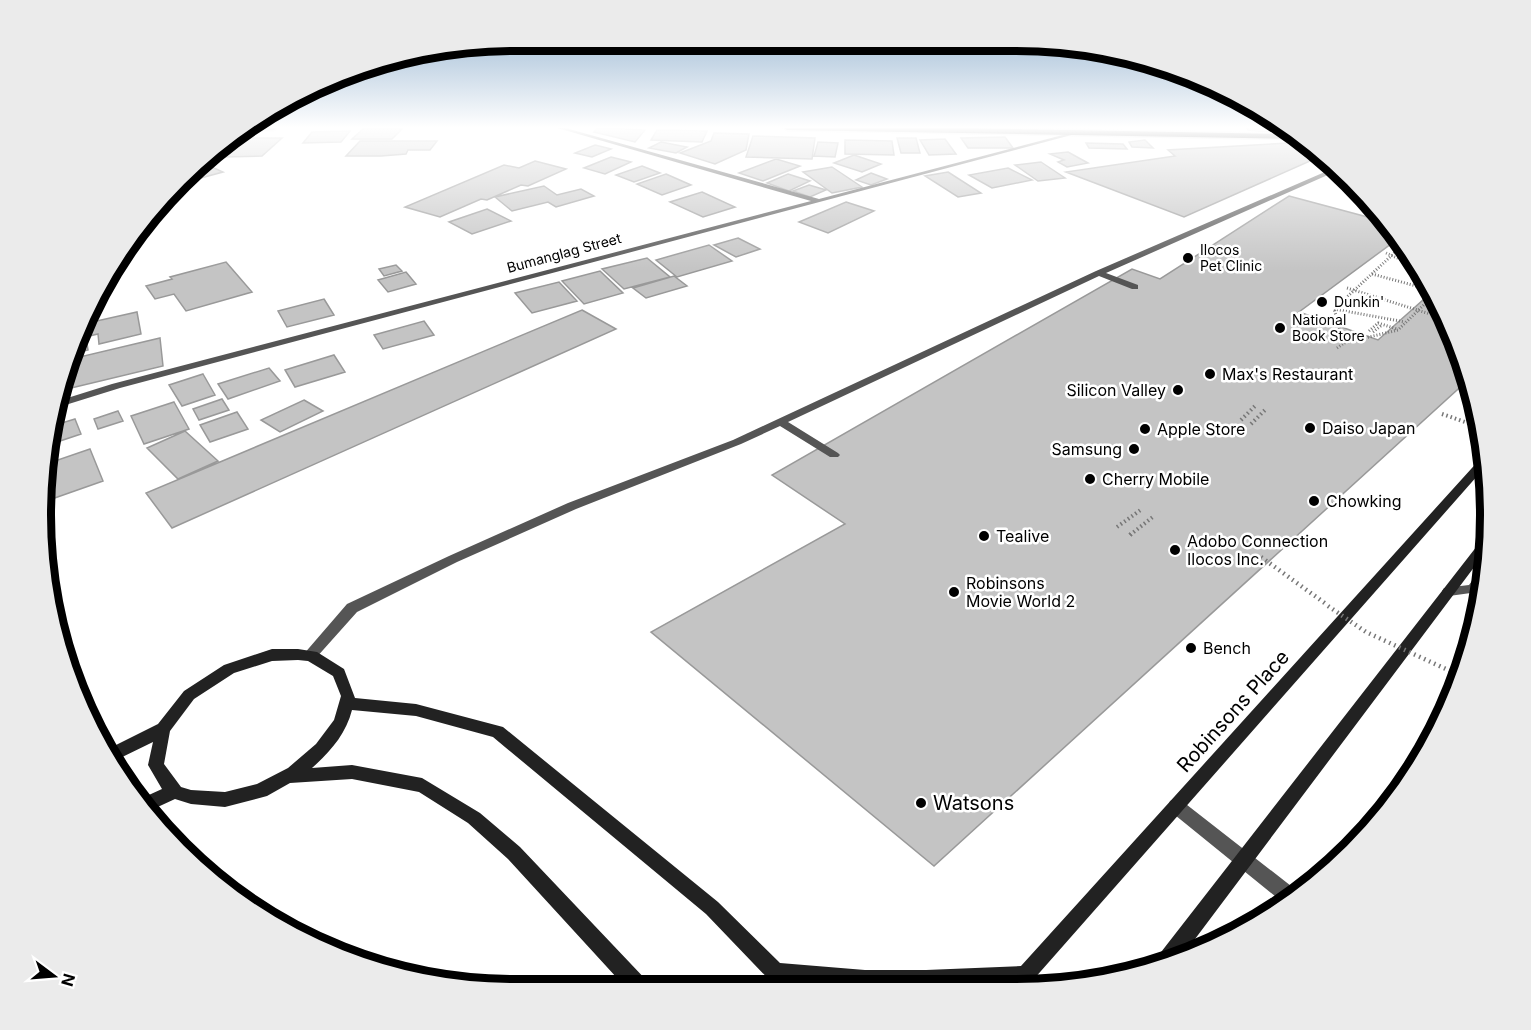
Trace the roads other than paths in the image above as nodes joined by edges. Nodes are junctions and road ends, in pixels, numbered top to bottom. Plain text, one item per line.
1 (726, 175) edge
2 (916, 175) edge
3 (1322, 175) edge
4 (817, 201) junction
5 (1099, 273) junction
6 (1134, 287) dead end
7 (65, 402) edge
8 (782, 422) junction
9 (834, 455) dead end
10 (1477, 469) edge
11 (1478, 553) edge
12 (1474, 588) edge
13 (1449, 591) junction
14 (310, 656) junction
15 (347, 703) junction
16 (163, 729) junction
17 (116, 753) edge
18 (291, 776) junction
19 (174, 792) junction
20 (151, 802) edge
21 (1176, 806) junction
22 (1244, 860) junction
23 (1285, 893) edge
24 (1174, 951) edge
25 (776, 972) junction
26 (632, 979) edge
27 (783, 979) edge
28 (854, 979) edge
29 (1022, 979) edge

1 - 4 street
2 - 4 street, Bumanglag Street
3 - 5 street
4 - 7 street, Bumanglag Street
5 - 6 street
5 - 8 street
8 - 9 street
8 - 14 street
10 - 21 street, Robinsons Place
11 - 13 street
12 - 13 street
13 - 22 street
14 - 15 street
14 - 16 street
15 - 18 street
15 - 25 street
16 - 17 street
16 - 19 street
18 - 19 street
18 - 26 street
19 - 20 street
21 - 22 street
21 - 29 street, Robinsons Place
22 - 23 street
22 - 24 street
25 - 27 street
25 - 28 street

